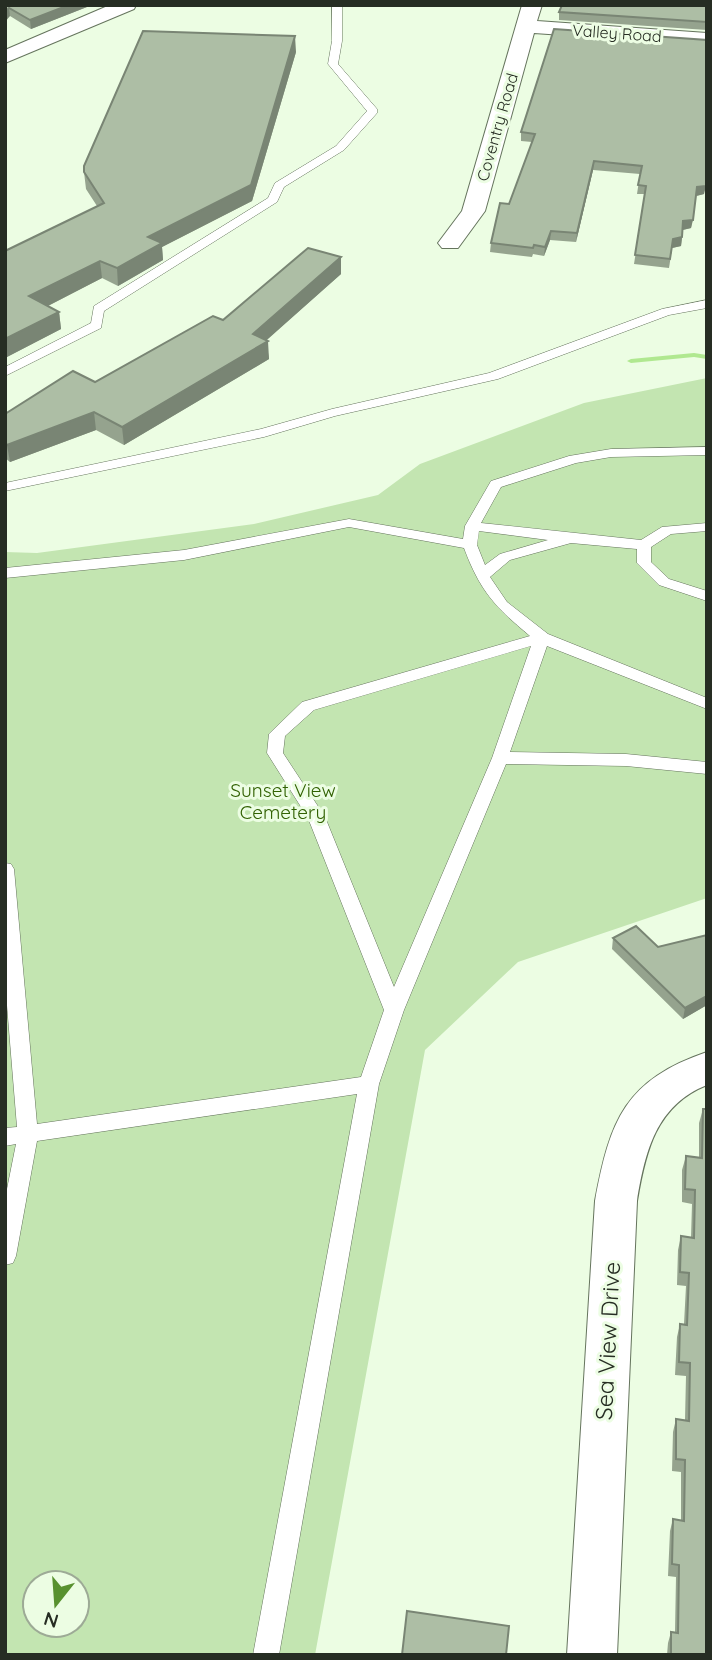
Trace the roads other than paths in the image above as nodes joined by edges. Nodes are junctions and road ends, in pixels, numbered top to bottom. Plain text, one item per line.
1 (127, 5) edge
2 (337, 5) edge
3 (529, 16) edge
4 (707, 39) edge
5 (7, 54) edge
6 (450, 243) dead end
7 (707, 304) edge
8 (5, 372) edge
9 (707, 450) edge
10 (5, 487) edge
11 (472, 526) junction
12 (707, 527) edge
13 (570, 538) junction
14 (470, 545) junction
15 (643, 545) junction
16 (5, 573) edge
17 (482, 576) junction
18 (707, 596) edge
19 (542, 638) junction
20 (707, 704) edge
21 (500, 758) junction
22 (707, 768) edge
23 (5, 869) edge
24 (394, 1010) junction
25 (707, 1068) edge
26 (369, 1084) junction
27 (28, 1135) junction
28 (5, 1137) edge
29 (5, 1256) edge
30 (266, 1655) edge
31 (592, 1655) edge

1 - 5 street
2 - 8 lane
3 - 4 street, Valley Road
3 - 6 street, Coventry Road
7 - 10 lane
9 - 11 lane
11 - 13 lane
11 - 14 lane
12 - 15 lane
13 - 15 lane
13 - 17 lane
14 - 16 lane
14 - 17 lane
15 - 18 lane
17 - 19 lane
19 - 20 lane
19 - 21 lane
19 - 24 lane
21 - 22 lane
21 - 24 lane
23 - 27 lane
24 - 26 lane
25 - 31 street, Sea View Drive
26 - 27 lane
26 - 30 lane
27 - 28 lane
27 - 29 lane

